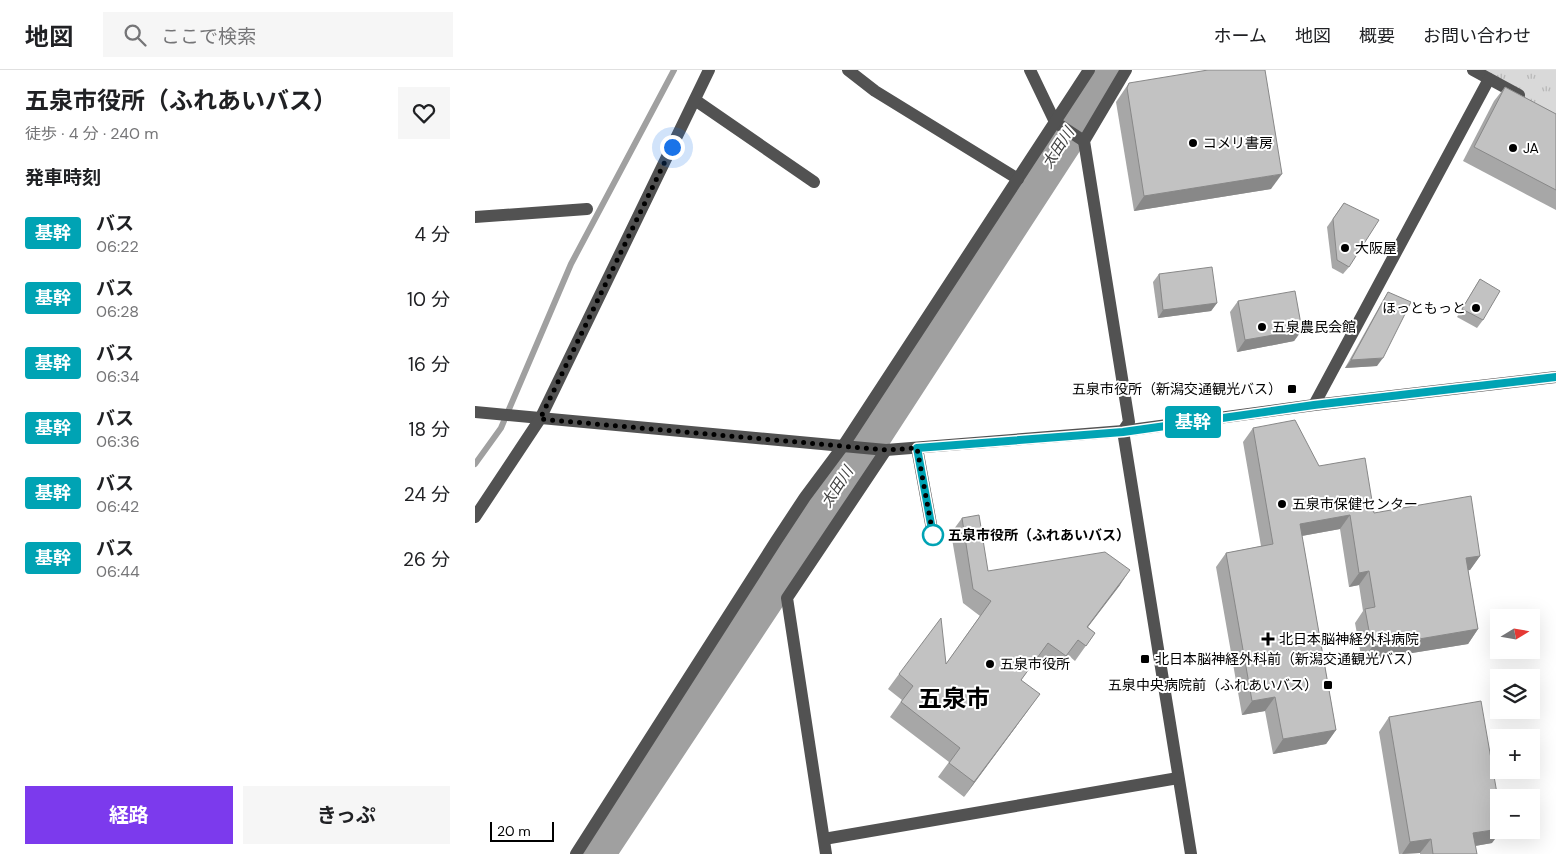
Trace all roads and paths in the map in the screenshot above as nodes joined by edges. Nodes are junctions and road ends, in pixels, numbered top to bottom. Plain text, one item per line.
1 (709, 70) edge
2 (848, 70) edge
3 (1030, 70) edge
4 (1089, 70) edge
5 (1126, 70) edge
6 (1473, 70) edge
7 (1489, 79) junction
8 (695, 100) junction
9 (1531, 101) edge
10 (1055, 122) junction
11 (1084, 141) junction
12 (1018, 179) junction
13 (814, 182) dead end
14 (587, 209) dead end
15 (475, 217) edge
16 (1556, 377) edge
17 (1314, 405) junction
18 (475, 412) edge
19 (540, 419) junction
20 (1123, 432) junction
21 (843, 446) junction
22 (917, 448) junction
23 (886, 450) junction
24 (475, 517) edge
25 (933, 535) dead end
26 (1178, 778) junction
27 (824, 839) junction
28 (576, 854) edge
29 (826, 854) edge
30 (1191, 854) edge

1 - 8 street
2 - 12 street
3 - 10 street
4 - 10 street
5 - 11 street
6 - 7 street
7 - 9 street
7 - 17 street
8 - 13 street
8 - 19 street
10 - 11 street
10 - 12 street
11 - 20 street
12 - 21 street
14 - 15 street
16 - 17 street
17 - 20 street
18 - 19 street
19 - 21 street
19 - 24 street
20 - 22 street
20 - 26 street
21 - 23 street
21 - 28 street
22 - 23 street
22 - 25 street
23 - 27 street
26 - 27 street
26 - 30 street
27 - 29 street

